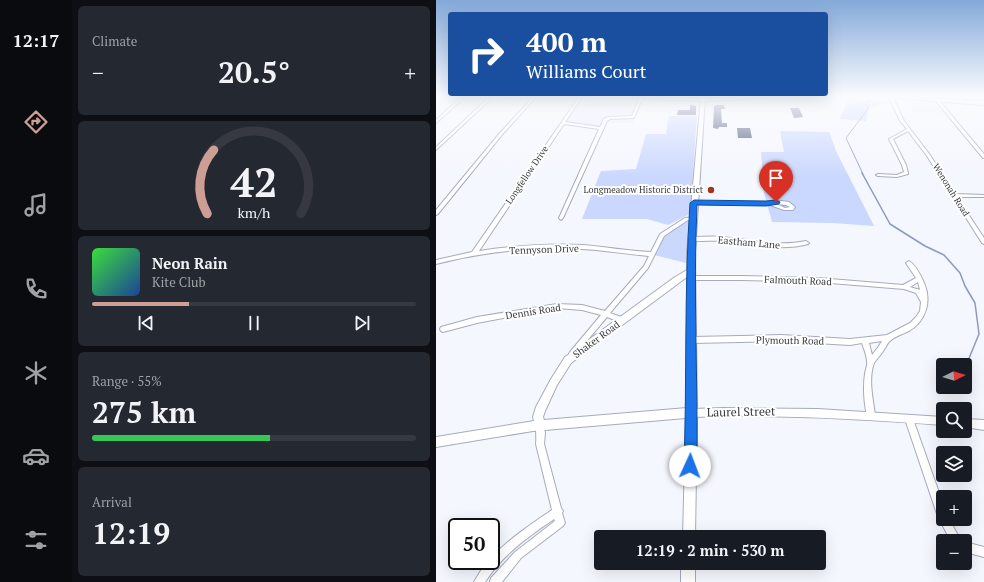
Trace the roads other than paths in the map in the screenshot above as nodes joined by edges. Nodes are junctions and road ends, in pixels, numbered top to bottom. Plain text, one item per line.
1 (462, 124) edge
2 (510, 124) edge
3 (562, 124) edge
4 (572, 124) edge
5 (603, 124) edge
6 (700, 124) edge
7 (905, 124) edge
8 (957, 124) edge
9 (601, 128) junction
10 (909, 129) junction
11 (901, 135) junction
12 (917, 139) junction
13 (436, 149) edge
14 (984, 157) edge
15 (878, 175) dead end
16 (954, 195) junction
17 (984, 196) edge
18 (694, 203) junction
19 (770, 203) dead end
20 (436, 213) edge
21 (561, 218) dead end
22 (693, 218) junction
23 (692, 239) junction
24 (984, 242) edge
25 (806, 243) dead end
26 (474, 254) junction
27 (652, 254) junction
28 (436, 262) edge
29 (909, 263) dead end
30 (691, 274) junction
31 (920, 279) junction
32 (904, 287) junction
33 (925, 304) junction
34 (606, 314) junction
35 (622, 320) junction
36 (443, 329) dead end
37 (887, 338) junction
38 (692, 340) junction
39 (865, 341) junction
40 (568, 360) junction
41 (871, 362) junction
42 (692, 412) junction
43 (871, 415) junction
44 (909, 418) junction
45 (936, 420) edge
46 (972, 424) edge
47 (540, 425) junction
48 (984, 425) edge
49 (436, 442) edge
50 (936, 497) edge
51 (558, 511) junction
52 (689, 530) edge
53 (972, 549) edge
54 (984, 552) edge
55 (688, 570) edge
56 (479, 582) edge
57 (495, 582) edge
58 (688, 582) edge

1 - 13 street
2 - 20 street
3 - 26 street, Longfellow Drive
4 - 9 street
5 - 9 street
6 - 18 main road
7 - 10 street, Wenonah Road
8 - 14 street
9 - 21 street
10 - 11 street
10 - 12 street, Wenonah Road
11 - 12 street
11 - 15 street
12 - 16 street, Wenonah Road
16 - 17 street
16 - 24 street, Wenonah Road
18 - 19 street
18 - 22 main road
22 - 23 main road
22 - 27 street
23 - 25 street, Eastham Lane
23 - 30 main road
26 - 27 street, Tennyson Drive
26 - 28 street, Tennyson Drive
27 - 34 street
29 - 31 street
30 - 32 street, Falmouth Road
30 - 35 main road, Shaker Road
30 - 38 main road
31 - 32 street
31 - 33 street
32 - 33 street, Falmouth Road
33 - 37 street, Plymouth Road
34 - 35 street, Dennis Road
34 - 36 street, Dennis Road
34 - 40 street
35 - 40 main road, Shaker Road
37 - 39 street, Plymouth Road
37 - 41 street
38 - 39 street, Plymouth Road
38 - 42 main road
39 - 41 street
40 - 47 main road, Shaker Road
41 - 43 street
42 - 43 street, Laurel Street
42 - 47 main road, Laurel Street
42 - 52 main road
43 - 44 street, Laurel Street
44 - 45 street, Laurel Street
44 - 50 street
46 - 48 street
47 - 49 main road
47 - 51 street
51 - 56 street
51 - 57 street
53 - 54 street
55 - 58 main road

